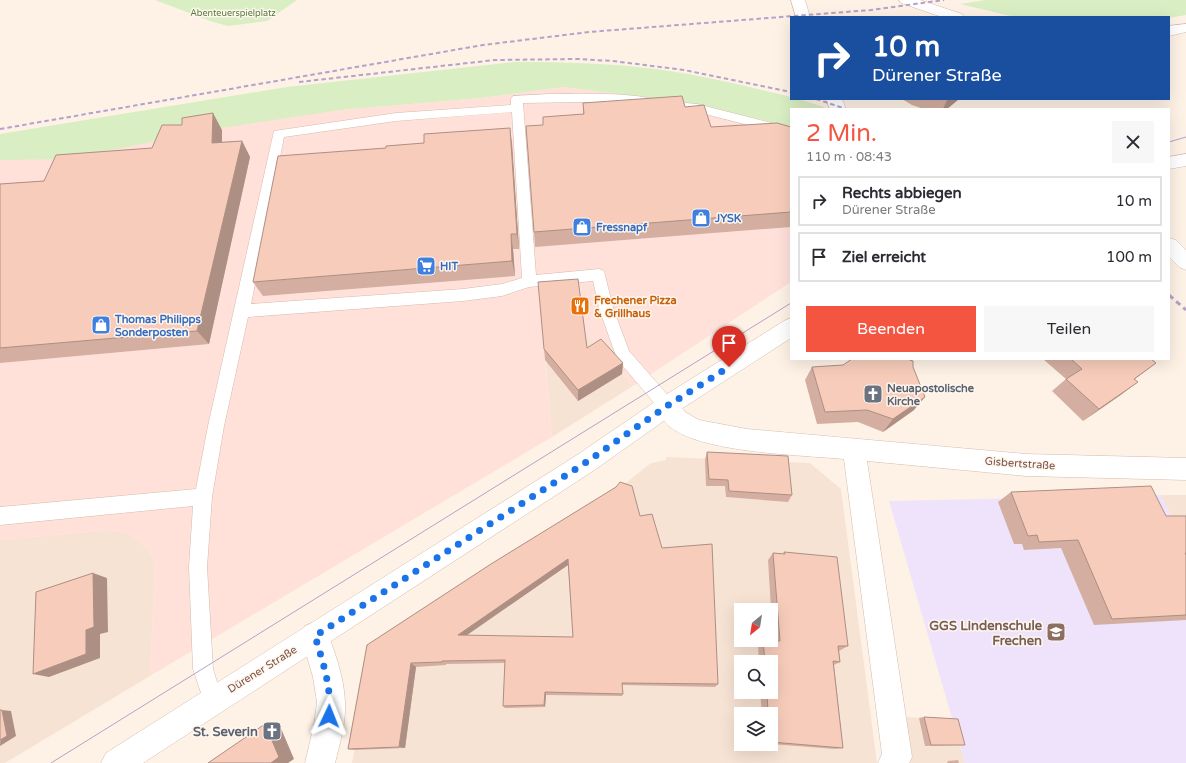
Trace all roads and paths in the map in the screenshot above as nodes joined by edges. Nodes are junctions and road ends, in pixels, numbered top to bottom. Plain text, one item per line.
1 (798, 0) edge
2 (906, 0) edge
3 (803, 16) edge
4 (954, 16) edge
5 (1186, 28) edge
6 (1170, 31) edge
7 (659, 104) edge
8 (674, 105) edge
9 (518, 108) junction
10 (790, 132) edge
11 (1186, 160) edge
12 (1170, 162) edge
13 (1170, 246) edge
14 (1186, 262) edge
15 (529, 281) junction
16 (242, 311) junction
17 (790, 329) edge
18 (667, 406) junction
19 (854, 449) junction
20 (1186, 468) edge
21 (203, 497) junction
22 (0, 516) edge
23 (315, 636) junction
24 (212, 701) junction
25 (116, 763) edge
26 (320, 763) edge
27 (894, 763) edge

1 - 3 street
2 - 4 street
5 - 6 street
7 - 9 lane
8 - 10 lane
9 - 15 lane
9 - 16 lane
11 - 12 street
13 - 14 street
15 - 16 lane
15 - 18 lane
16 - 21 lane
17 - 18 street, Dürener Straße
18 - 19 street, Gisbertstraße
18 - 23 street, Dürener Straße
19 - 20 street, Gisbertstraße
19 - 27 street
21 - 22 lane
21 - 24 lane
23 - 24 street, Dürener Straße
23 - 26 street
24 - 25 street, Dürener Straße

